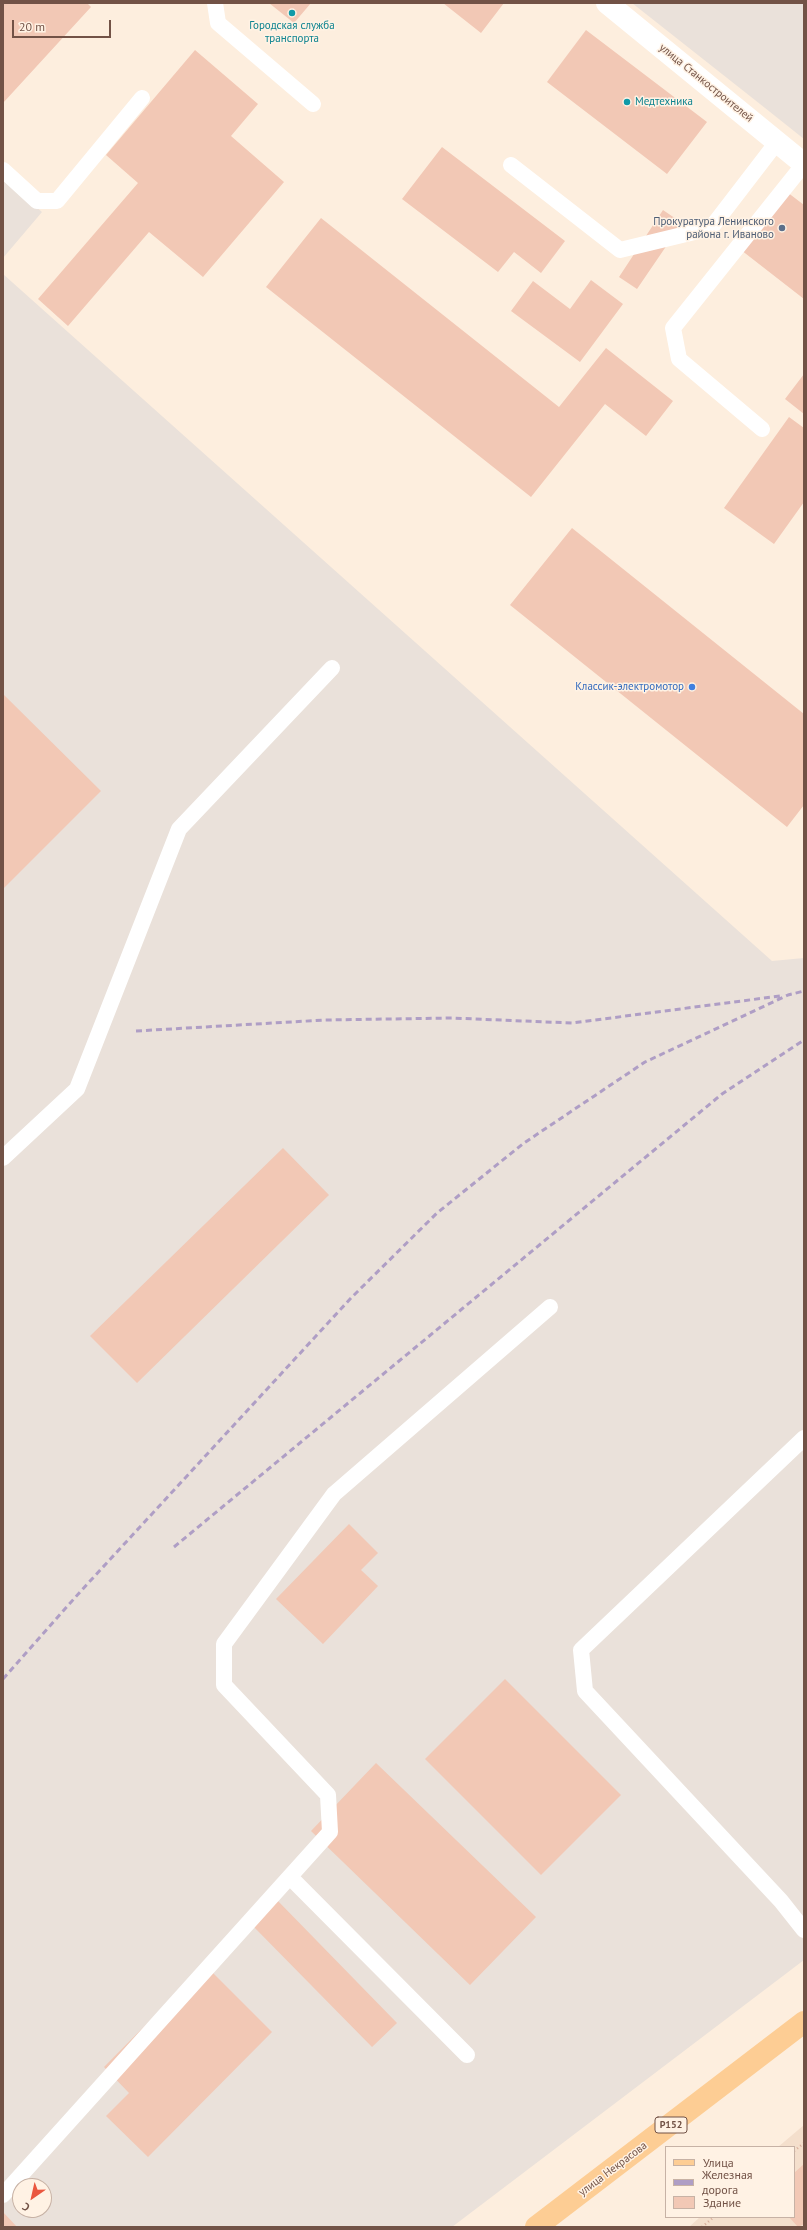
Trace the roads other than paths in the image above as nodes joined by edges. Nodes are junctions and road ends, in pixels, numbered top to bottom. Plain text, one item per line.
1 (215, 3) edge
2 (607, 3) edge
3 (142, 98) dead end
4 (313, 104) dead end
5 (777, 142) junction
6 (804, 164) edge
7 (511, 165) dead end
8 (3, 170) edge
9 (762, 429) dead end
10 (332, 668) dead end
11 (3, 1158) edge
12 (550, 1307) dead end
13 (804, 1438) edge
14 (290, 1876) junction
15 (804, 1930) edge
16 (804, 2022) edge
17 (468, 2055) dead end
18 (3, 2195) edge
19 (536, 2227) edge

1 - 4 lane
2 - 5 street, улица Станкостроителей
3 - 8 lane
5 - 6 street, улица Станкостроителей
5 - 7 lane
6 - 9 lane
10 - 11 lane
12 - 14 lane
13 - 15 lane
14 - 17 lane
14 - 18 lane
16 - 19 main road, улица Некрасова / Р152

